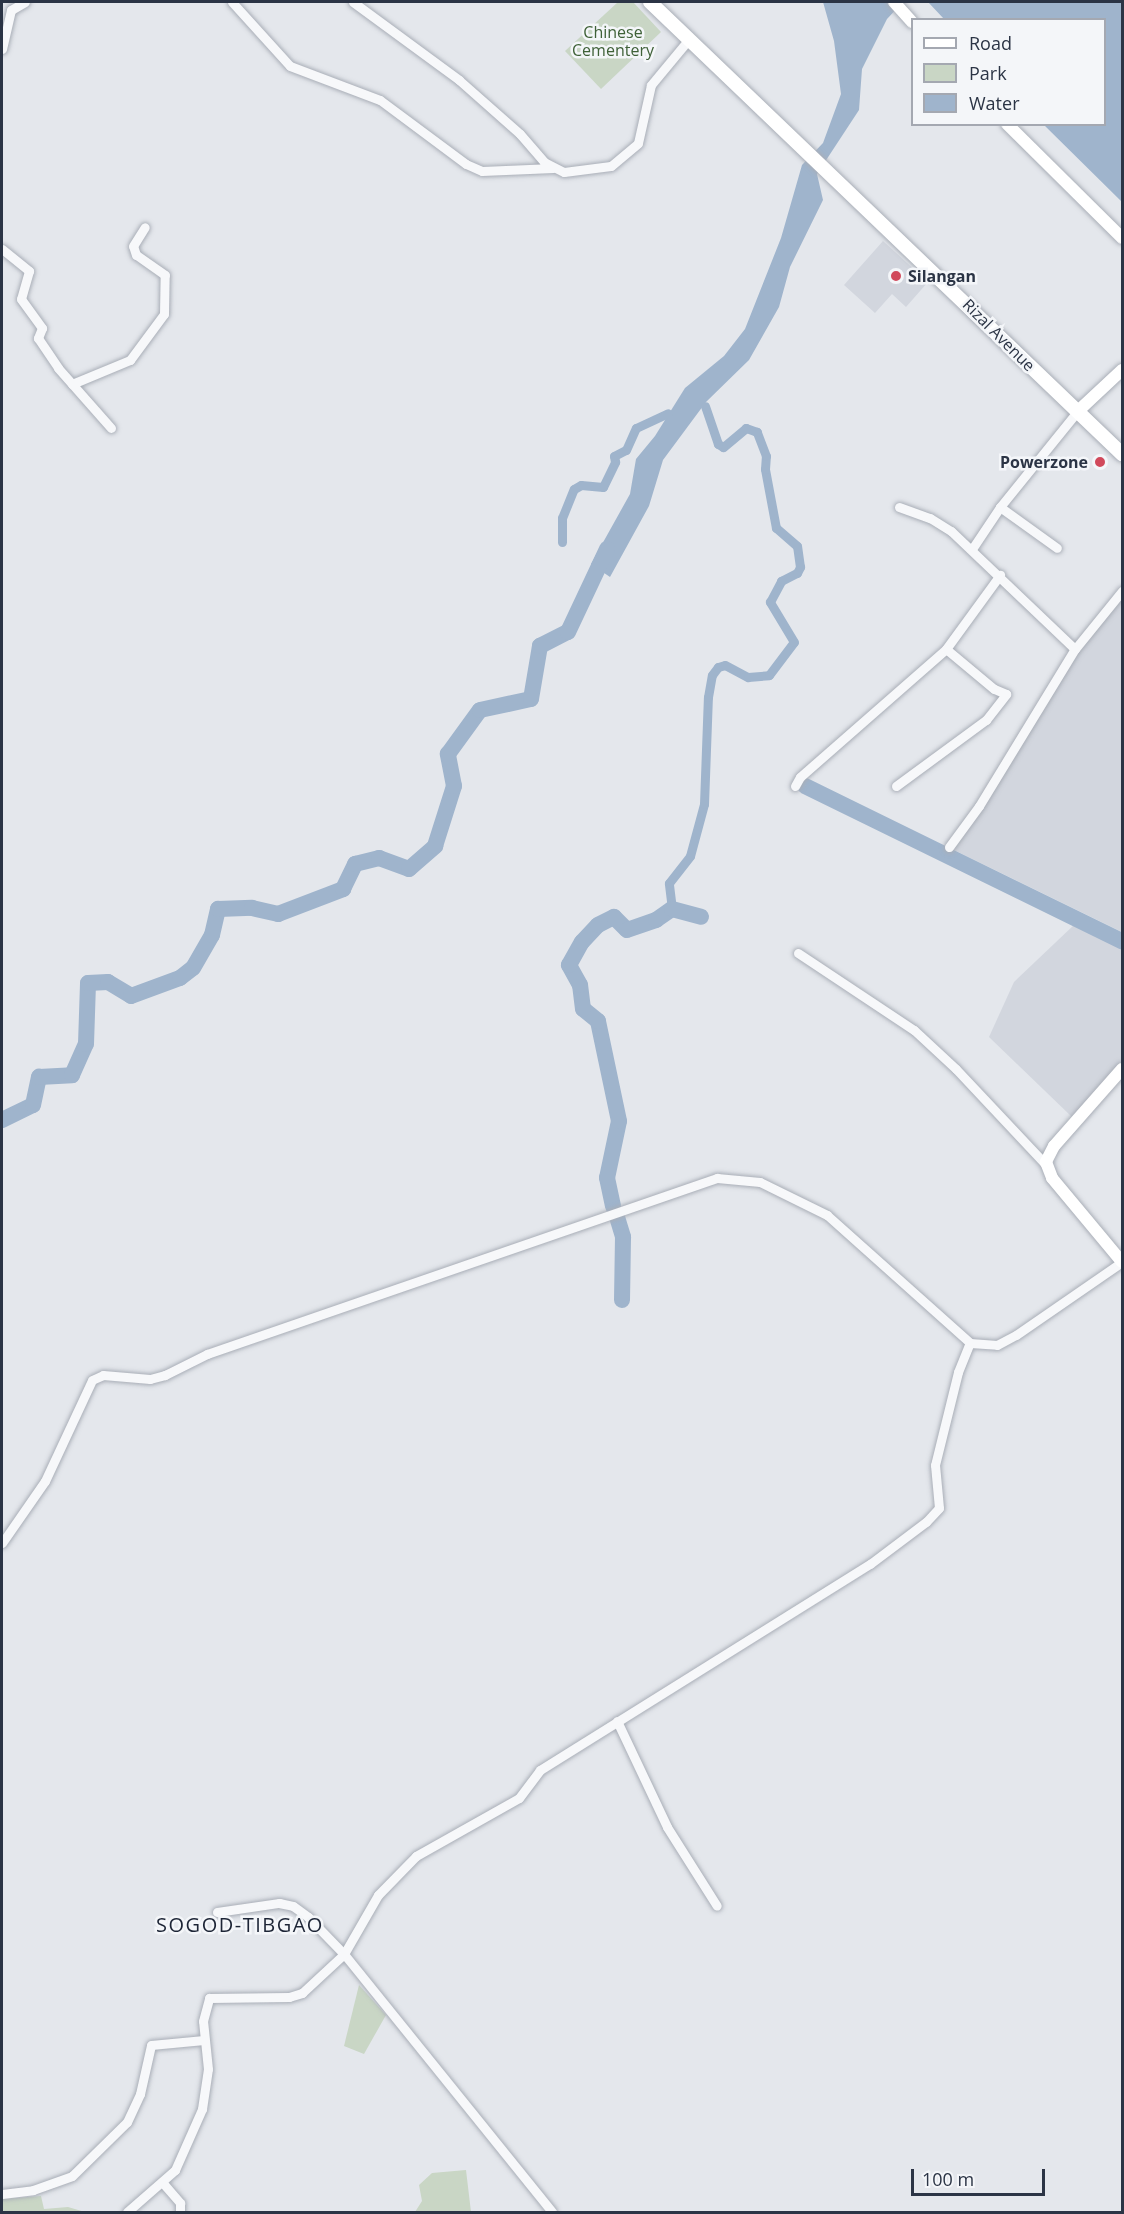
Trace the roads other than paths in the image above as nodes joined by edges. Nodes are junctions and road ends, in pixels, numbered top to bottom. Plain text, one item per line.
1 (25, 2) edge
2 (232, 2) edge
3 (353, 2) edge
4 (650, 2) edge
5 (897, 5) edge
6 (911, 21) edge
7 (689, 39) junction
8 (2, 49) edge
9 (1009, 126) edge
10 (553, 168) junction
11 (145, 227) dead end
12 (1122, 238) edge
13 (2, 249) edge
14 (1122, 370) edge
15 (72, 384) junction
16 (1077, 412) junction
17 (111, 428) dead end
18 (1122, 454) edge
19 (899, 507) dead end
20 (1000, 507) junction
21 (1057, 548) dead end
22 (972, 549) junction
23 (1000, 575) junction
24 (1122, 591) edge
25 (1075, 649) junction
26 (946, 650) junction
27 (795, 786) dead end
28 (896, 786) dead end
29 (948, 847) dead end
30 (798, 953) dead end
31 (1122, 1069) edge
32 (1049, 1161) junction
33 (1122, 1262) edge
34 (970, 1344) junction
35 (2, 1543) edge
36 (616, 1721) junction
37 (717, 1906) dead end
38 (216, 1912) dead end
39 (344, 1954) junction
40 (204, 2040) junction
41 (162, 2182) junction
42 (2, 2194) edge
43 (127, 2212) edge
44 (180, 2212) edge
45 (552, 2212) edge

1 - 8 street
2 - 10 street
3 - 10 street
4 - 7 main road, Rizal Avenue
5 - 6 street
7 - 10 street
7 - 16 main road, Rizal Avenue
9 - 12 street
11 - 15 street
13 - 15 street
14 - 16 street
15 - 17 street
16 - 18 main road, Rizal Avenue
16 - 20 street
19 - 22 street
20 - 21 street
20 - 22 street
22 - 23 street
23 - 25 street
23 - 26 street
24 - 25 street
25 - 29 street
26 - 27 street
26 - 28 street
30 - 32 street
31 - 32 street
32 - 33 street
33 - 34 street
34 - 35 street
34 - 36 street
36 - 37 street
36 - 39 street
38 - 39 street
39 - 40 street
39 - 45 street
40 - 41 street
40 - 42 street
41 - 43 street
41 - 44 street

